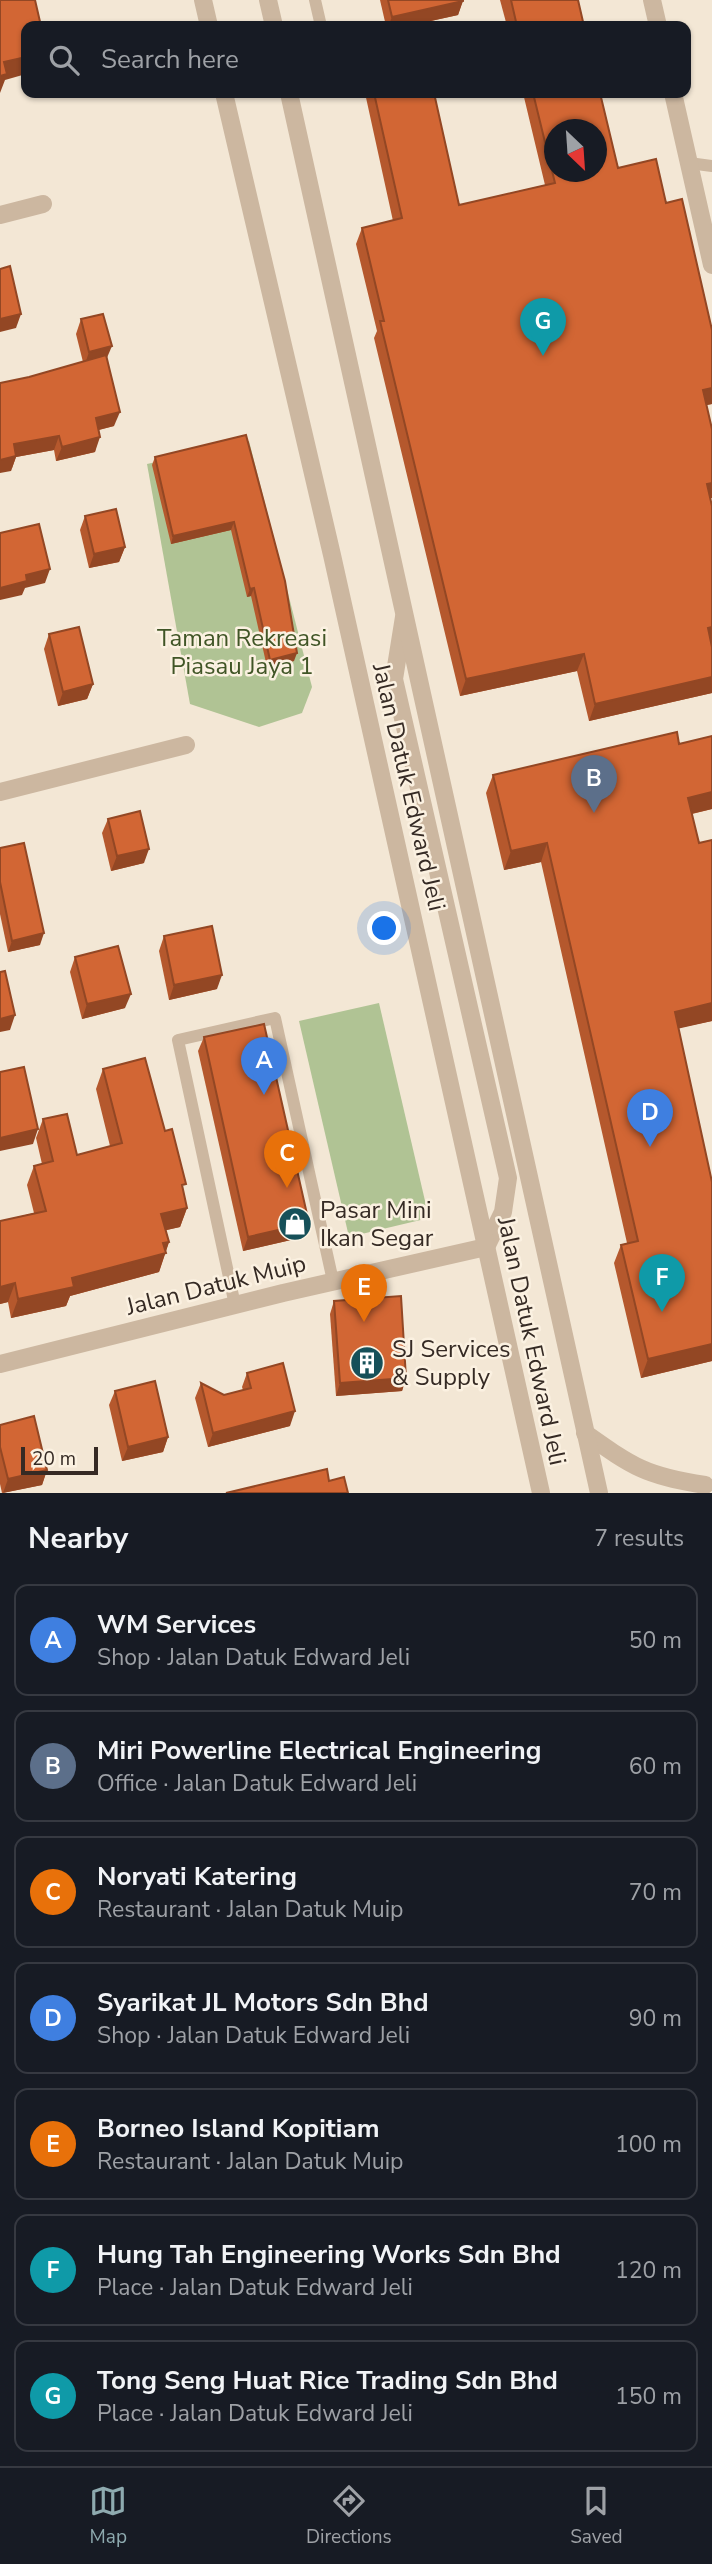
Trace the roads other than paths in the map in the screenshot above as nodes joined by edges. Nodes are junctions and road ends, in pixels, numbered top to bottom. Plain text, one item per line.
1 (203, 0) edge
2 (268, 0) edge
3 (315, 0) edge
4 (652, 0) edge
5 (208, 21) edge
6 (273, 21) edge
7 (320, 21) edge
8 (657, 21) edge
9 (226, 98) edge
10 (290, 98) edge
11 (674, 98) edge
12 (689, 163) junction
13 (712, 166) edge
14 (43, 204) dead end
15 (0, 215) edge
16 (712, 265) edge
17 (405, 611) junction
18 (186, 745) dead end
19 (0, 792) edge
20 (486, 1247) junction
21 (333, 1282) junction
22 (235, 1305) junction
23 (0, 1364) edge
24 (585, 1433) junction
25 (702, 1487) edge
26 (541, 1493) edge
27 (599, 1493) edge

1 - 5 street
2 - 6 street
3 - 7 lane
4 - 8 street
9 - 20 street, Jalan Datuk Edward Jeli
10 - 17 street, Jalan Datuk Edward Jeli
11 - 12 street
12 - 13 lane
12 - 16 street
14 - 15 street
17 - 20 street
17 - 24 street, Jalan Datuk Edward Jeli
18 - 19 street
20 - 21 street, Jalan Datuk Muip
20 - 26 street, Jalan Datuk Edward Jeli
21 - 22 street, Jalan Datuk Muip
21 - 22 lane
22 - 23 street, Jalan Datuk Muip
24 - 25 street
24 - 27 street, Jalan Datuk Edward Jeli

